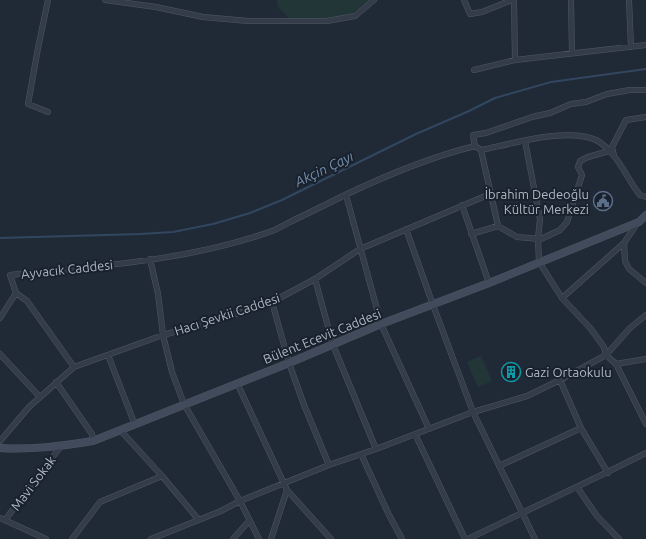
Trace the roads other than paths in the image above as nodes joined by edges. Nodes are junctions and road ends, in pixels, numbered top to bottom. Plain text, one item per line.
1 (48, 0) edge
2 (105, 0) edge
3 (374, 0) edge
4 (464, 0) edge
5 (513, 0) edge
6 (571, 0) edge
7 (629, 0) edge
8 (646, 45) edge
9 (631, 47) junction
10 (572, 53) junction
11 (515, 60) junction
12 (474, 70) dead end
13 (646, 90) edge
14 (48, 112) dead end
15 (646, 117) edge
16 (525, 141) junction
17 (475, 146) junction
18 (481, 150) junction
19 (609, 151) junction
20 (614, 156) junction
21 (490, 194) junction
22 (346, 195) junction
23 (646, 197) edge
24 (462, 205) junction
25 (646, 215) edge
26 (639, 222) junction
27 (498, 226) junction
28 (406, 229) junction
29 (471, 234) junction
30 (538, 239) junction
31 (624, 243) junction
32 (360, 248) junction
33 (150, 259) junction
34 (539, 262) junction
35 (315, 279) junction
36 (489, 283) junction
37 (646, 283) edge
38 (16, 293) junction
39 (562, 298) junction
40 (272, 302) junction
41 (432, 304) junction
42 (646, 315) edge
43 (0, 318) edge
44 (381, 324) junction
45 (163, 335) junction
46 (333, 345) junction
47 (0, 354) edge
48 (108, 355) junction
49 (606, 355) junction
50 (646, 359) edge
51 (289, 363) junction
52 (616, 364) junction
53 (74, 367) junction
54 (560, 380) junction
55 (56, 382) junction
56 (237, 383) junction
57 (40, 396) junction
58 (184, 404) junction
59 (473, 412) junction
60 (646, 424) edge
61 (135, 425) junction
62 (581, 428) junction
63 (429, 429) junction
64 (120, 430) junction
65 (415, 434) junction
66 (0, 441) edge
67 (93, 441) junction
68 (61, 446) junction
69 (0, 448) edge
70 (376, 449) junction
71 (646, 453) edge
72 (361, 454) junction
73 (329, 465) junction
74 (499, 466) junction
75 (608, 473) junction
76 (162, 476) junction
77 (284, 483) junction
78 (577, 487) junction
79 (287, 490) junction
80 (240, 501) junction
81 (522, 512) junction
82 (3, 519) edge
83 (198, 519) junction
84 (249, 521) junction
85 (46, 539) edge
86 (72, 539) edge
87 (151, 539) edge
88 (233, 539) edge
89 (259, 539) edge
90 (271, 539) edge
91 (331, 539) edge
92 (402, 539) edge
93 (467, 539) edge
94 (535, 539) edge
95 (619, 539) edge

1 - 14 street
2 - 3 street
4 - 5 street
5 - 11 street
6 - 10 street
7 - 9 street
8 - 9 street
9 - 10 street
10 - 11 street
11 - 12 street
13 - 17 street
15 - 20 street
16 - 18 street
16 - 19 street
16 - 30 street
17 - 18 street
17 - 22 street
18 - 21 street
19 - 20 street
19 - 30 street
20 - 23 street
21 - 24 street, Hacı Şevkii Caddesi
21 - 27 street
22 - 32 street
22 - 33 street
24 - 28 street, Hacı Şevkii Caddesi
24 - 29 street
25 - 26 main road, Bülent Ecevit Caddesi
26 - 31 street
26 - 34 main road, Bülent Ecevit Caddesi
27 - 29 street
27 - 30 street
28 - 32 street, Hacı Şevkii Caddesi
28 - 41 street
29 - 36 street
30 - 34 street
31 - 37 street
31 - 39 street
32 - 35 street, Hacı Şevkii Caddesi
32 - 44 street
33 - 38 street, Ayvacık Caddesi
33 - 45 street
34 - 36 main road, Bülent Ecevit Caddesi
34 - 39 street
35 - 40 street, Hacı Şevkii Caddesi
35 - 46 street
36 - 41 main road, Bülent Ecevit Caddesi
38 - 43 street, Ayvacık Caddesi
38 - 53 street
39 - 49 street
40 - 45 street, Hacı Şevkii Caddesi
40 - 51 street
41 - 44 main road, Bülent Ecevit Caddesi
41 - 59 street
42 - 49 street
44 - 46 main road, Bülent Ecevit Caddesi
44 - 63 street
45 - 48 street, Hacı Şevkii Caddesi
45 - 58 street
46 - 51 main road, Bülent Ecevit Caddesi
46 - 70 street
47 - 57 street
48 - 53 street, Hacı Şevkii Caddesi
48 - 61 street
49 - 52 street
49 - 54 street
50 - 52 street
51 - 56 main road, Bülent Ecevit Caddesi
51 - 73 street
52 - 60 street
53 - 55 street, Hacı Şevkii Caddesi
54 - 59 street
54 - 62 street
55 - 57 street, Hacı Şevkii Caddesi
55 - 67 street
56 - 58 main road, Bülent Ecevit Caddesi
56 - 77 street
57 - 66 street, Hacı Şevkii Caddesi
58 - 61 main road, Bülent Ecevit Caddesi
58 - 80 street
59 - 63 street
59 - 74 street
61 - 64 main road, Bülent Ecevit Caddesi
62 - 74 street
62 - 75 street
63 - 65 street
64 - 67 main road, Bülent Ecevit Caddesi
64 - 76 street
65 - 70 street
65 - 93 street
67 - 68 main road, Bülent Ecevit Caddesi
68 - 69 main road, Bülent Ecevit Caddesi
68 - 82 street, Mavi Sokak
70 - 72 street
71 - 75 street
72 - 73 street
72 - 92 street
73 - 77 street
74 - 81 street
75 - 78 street
76 - 83 street
76 - 86 street
77 - 79 street
77 - 80 street
78 - 81 street
78 - 95 street
79 - 90 street
79 - 91 street
80 - 83 street
80 - 84 street
81 - 93 street
81 - 94 street
82 - 85 street
83 - 87 street
84 - 88 street
84 - 89 street

